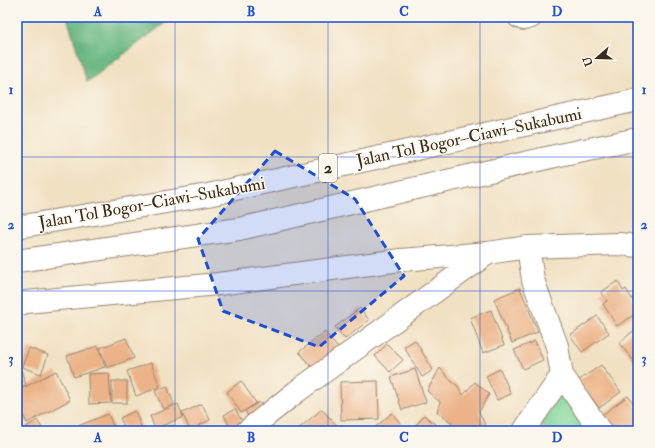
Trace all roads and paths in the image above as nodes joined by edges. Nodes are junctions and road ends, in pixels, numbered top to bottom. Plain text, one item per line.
1 (519, 17) edge
2 (531, 17) edge
3 (638, 100) edge
4 (638, 139) edge
5 (17, 227) edge
6 (638, 246) edge
7 (528, 247) junction
8 (488, 253) junction
9 (17, 261) edge
10 (17, 304) edge
11 (562, 375) junction
12 (522, 430) edge
13 (247, 431) edge
14 (600, 431) edge

1 - 2 main road
3 - 5 main road, Jalan Tol Bogor–Ciawi–Sukabumi / 2
4 - 9 main road, Jalan Tol Bogor–Ciawi–Sukabumi / 2
6 - 7 main road
7 - 8 main road
7 - 11 main road
8 - 10 main road
8 - 13 main road
11 - 12 main road
11 - 14 main road

